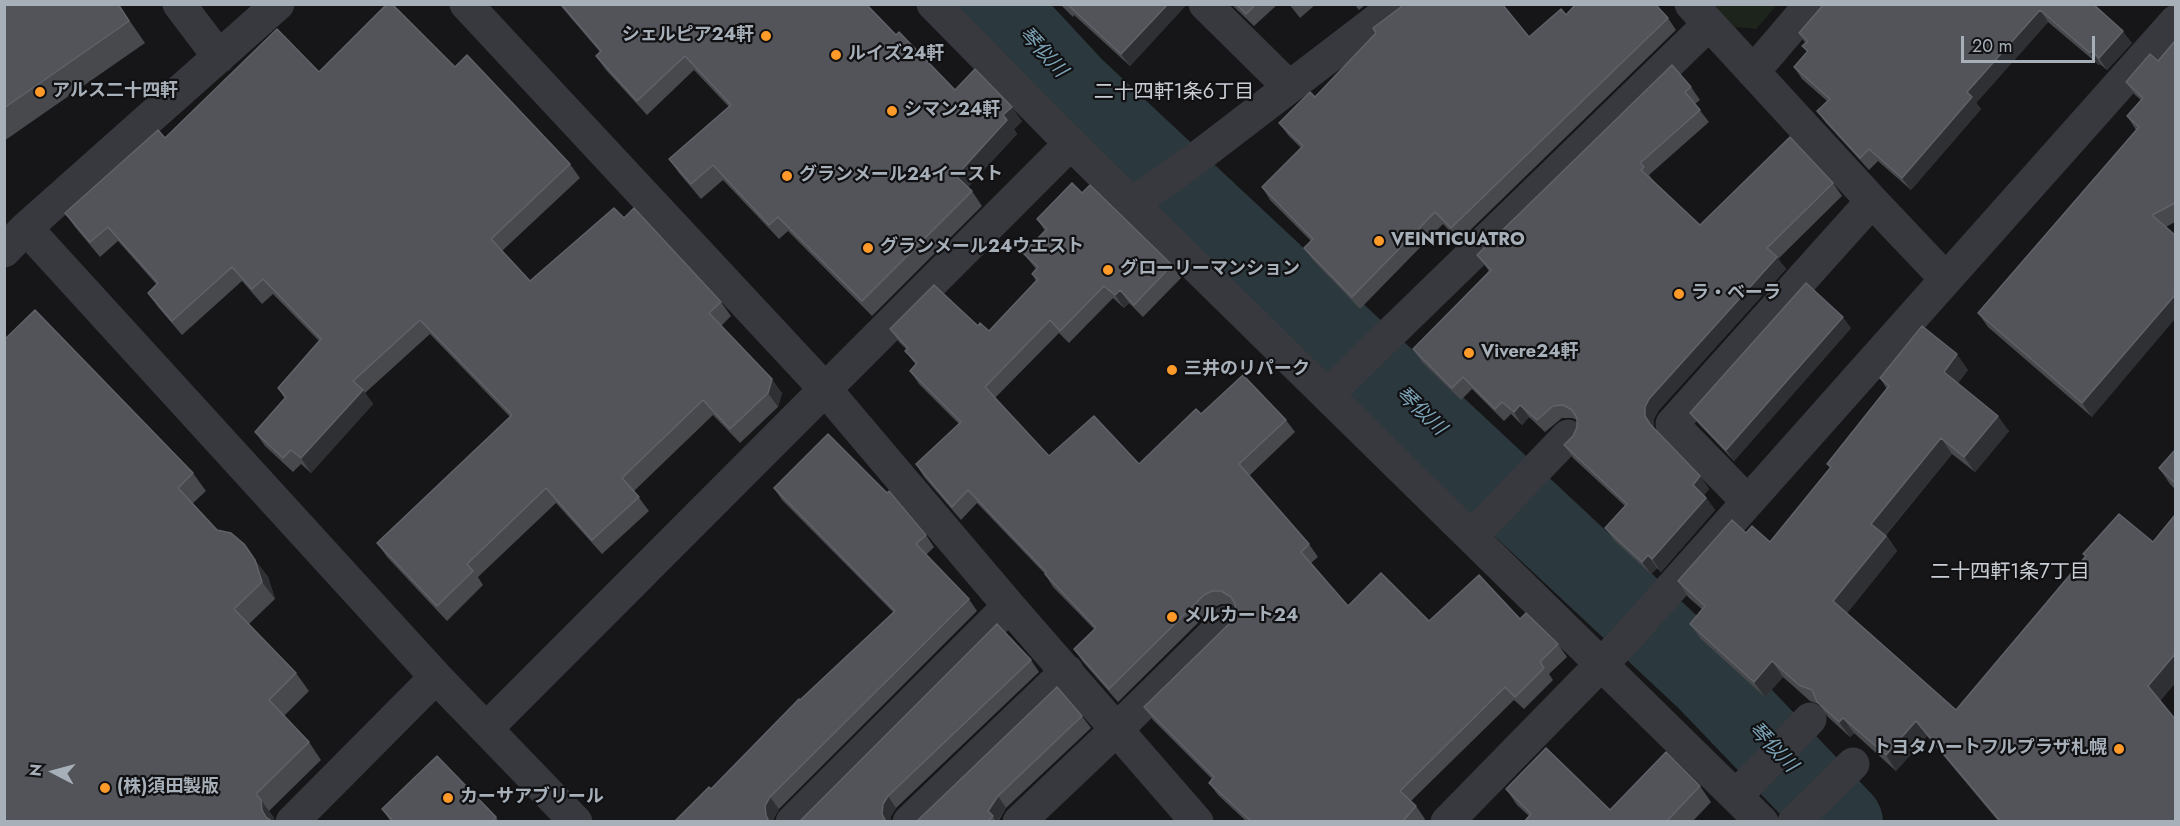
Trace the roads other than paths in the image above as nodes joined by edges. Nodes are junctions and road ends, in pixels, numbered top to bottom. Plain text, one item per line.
1 (179, 4) edge
2 (278, 4) edge
3 (466, 4) edge
4 (933, 4) edge
5 (1205, 4) edge
6 (1398, 4) edge
7 (1811, 4) edge
8 (1700, 14) edge
9 (2175, 21) edge
10 (219, 57) junction
11 (1753, 72) junction
12 (1288, 87) junction
13 (1071, 143) junction
14 (1144, 196) junction
15 (1872, 201) junction
16 (15, 239) edge
17 (1946, 279) junction
18 (1337, 385) junction
19 (825, 390) junction
20 (1568, 436) dead end
21 (1747, 501) junction
22 (1481, 527) junction
23 (1009, 606) junction
24 (1226, 621) dead end
25 (1612, 652) junction
26 (1067, 671) junction
27 (436, 677) junction
28 (1806, 723) dead end
29 (486, 729) junction
30 (1117, 729) junction
31 (1845, 771) dead end
32 (1746, 785) junction
33 (1799, 816) edge
34 (292, 822) edge
35 (576, 822) edge
36 (792, 822) edge
37 (909, 822) edge
38 (1018, 822) edge
39 (1197, 822) edge
40 (1447, 822) edge
41 (1762, 822) edge

1 - 10 street
2 - 10 street
3 - 19 street
4 - 13 street
5 - 12 street
6 - 12 street
7 - 11 street
8 - 11 street
8 - 18 street
9 - 17 street
10 - 16 street
11 - 15 street
12 - 14 street
13 - 14 street
13 - 19 street
14 - 18 street
15 - 17 street
15 - 21 street
16 - 27 street
17 - 21 street
18 - 22 street
19 - 23 street
19 - 29 street
20 - 22 street
21 - 25 street
22 - 25 street
23 - 26 street
23 - 36 street
24 - 30 street
25 - 32 street
25 - 40 street
26 - 30 street
26 - 37 street
27 - 29 street
27 - 34 street
28 - 32 street
29 - 35 street
30 - 38 street
30 - 39 street
31 - 33 street
32 - 41 street

